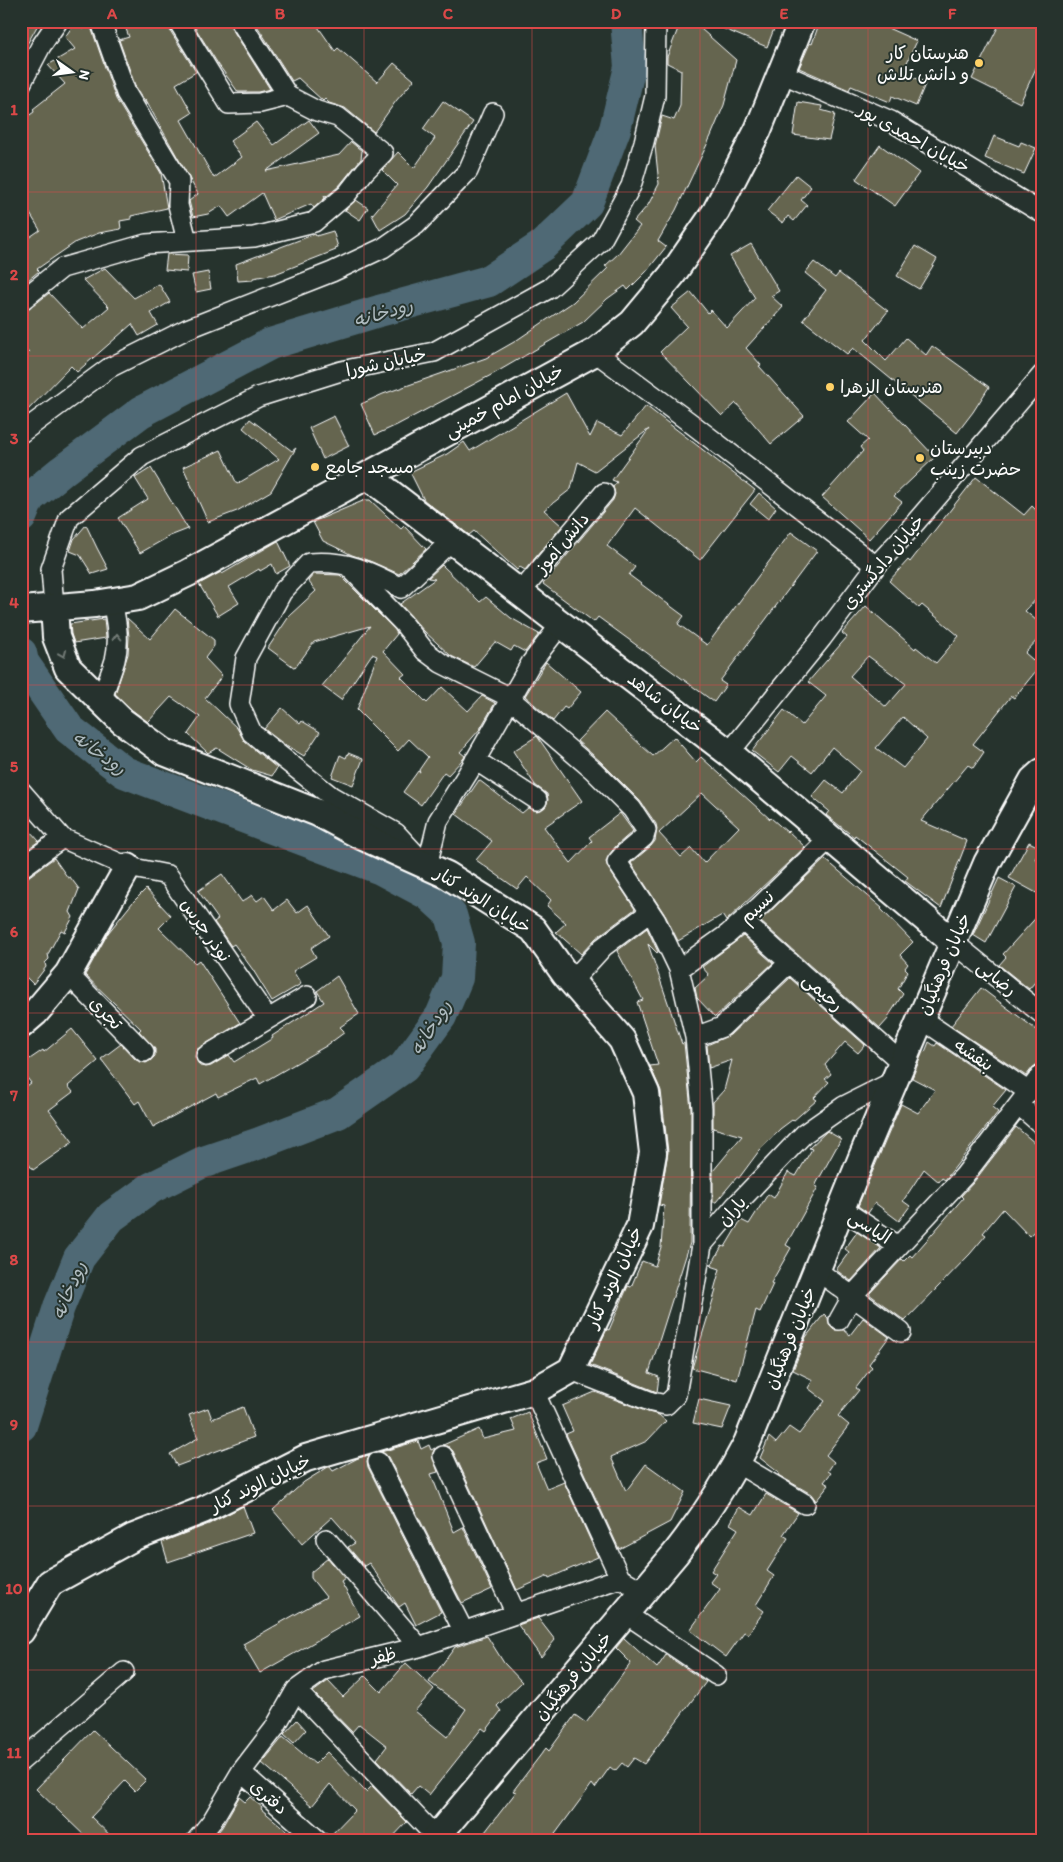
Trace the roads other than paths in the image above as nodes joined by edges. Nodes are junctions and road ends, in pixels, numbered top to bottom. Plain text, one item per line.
1 (58, 21) edge
2 (178, 21) edge
3 (240, 21) edge
4 (656, 21) edge
5 (802, 21) edge
6 (101, 22) edge
7 (782, 72) junction
8 (21, 84) edge
9 (288, 96) junction
10 (493, 113) dead end
11 (1042, 213) edge
12 (188, 241) junction
13 (21, 301) edge
14 (595, 352) junction
15 (1042, 375) edge
16 (21, 433) edge
17 (368, 476) junction
18 (604, 493) dead end
19 (452, 540) junction
20 (347, 565) junction
21 (876, 566) junction
22 (520, 593) junction
23 (112, 601) junction
24 (36, 608) edge
25 (561, 624) junction
26 (511, 699) junction
27 (102, 701) junction
28 (730, 753) junction
29 (475, 760) junction
30 (1039, 780) edge
31 (21, 791) edge
32 (536, 800) dead end
33 (62, 838) junction
34 (830, 838) junction
35 (427, 866) junction
36 (128, 867) junction
37 (21, 868) edge
38 (650, 912) junction
39 (743, 921) junction
40 (953, 942) junction
41 (790, 962) junction
42 (679, 969) junction
43 (68, 974) junction
44 (572, 981) junction
45 (307, 996) dead end
46 (1042, 1014) edge
47 (920, 1018) junction
48 (268, 1019) junction
49 (21, 1025) edge
50 (694, 1037) junction
51 (144, 1052) dead end
52 (206, 1056) dead end
53 (898, 1072) junction
54 (1042, 1074) edge
55 (1024, 1099) junction
56 (1042, 1124) edge
57 (842, 1209) junction
58 (702, 1246) junction
59 (898, 1246) junction
60 (818, 1271) junction
61 (853, 1295) junction
62 (839, 1320) dead end
63 (902, 1332) dead end
64 (571, 1370) junction
65 (534, 1391) junction
66 (443, 1456) dead end
67 (378, 1462) dead end
68 (737, 1463) junction
69 (805, 1504) dead end
70 (326, 1539) dead end
71 (620, 1578) junction
72 (644, 1592) junction
73 (516, 1614) junction
74 (626, 1614) junction
75 (21, 1631) edge
76 (464, 1632) junction
77 (418, 1648) junction
78 (124, 1672) dead end
79 (716, 1675) dead end
80 (296, 1690) junction
81 (21, 1762) edge
82 (241, 1772) junction
83 (435, 1839) edge
84 (196, 1841) edge
85 (319, 1841) edge

1 - 8 street
2 - 9 street
3 - 9 street
4 - 24 street, خیابان شورا
5 - 7 street, خیابان امام خمینی
6 - 12 street
7 - 11 street, خیابان احمدی پور
7 - 14 street, خیابان امام خمینی
9 - 12 street
10 - 16 street
12 - 13 street
14 - 17 street, خیابان امام خمینی
14 - 21 street
15 - 21 street, خیابان دادگستری
17 - 19 street, خیابان شاهد
17 - 23 street, خیابان امام خمینی
18 - 22 street, دانش آموز
19 - 20 street
19 - 22 street, خیابان شاهد
20 - 26 street
20 - 35 street
21 - 28 street, خیابان دادگستری
22 - 25 street, خیابان شاهد
23 - 24 street, خیابان امام خمینی
27 -> 23 street
24 -> 27 street, خیابان الوند کنار
25 - 26 street
25 - 28 street, خیابان شاهد
26 - 29 street
26 - 38 street
27 - 35 street, خیابان الوند کنار
28 - 34 street, خیابان شاهد
29 - 32 street
29 - 35 street
30 - 40 street, خیابان فرهنگیان
31 - 33 street
33 - 36 street, نوذر چرس
33 - 37 street
34 - 39 street, نسیم
34 - 40 street, خیابان شاهد
35 - 44 street, خیابان الوند کنار
36 - 43 street
36 - 48 street, نوذر چرس
38 - 42 street
38 - 44 street
39 - 41 street, رحیمی
39 - 42 street, نسیم
40 - 46 street, رضایی
40 - 47 street, خیابان فرهنگیان
41 - 50 street
41 - 53 street, رحیمی
42 - 50 street
43 - 49 street
43 - 51 street, تجری
44 - 64 street, خیابان الوند کنار
45 - 48 street
47 - 53 street, خیابان فرهنگیان
47 - 55 street, بنفشه
48 - 52 street
50 - 58 street
53 - 57 street, خیابان فرهنگیان
53 - 58 street, یاران
54 - 55 street
55 - 56 street, بنفشه
55 - 59 street
57 - 59 street, الیاسی
57 - 60 street, خیابان فرهنگیان
58 - 64 street, یاران
59 - 61 street
60 - 61 street
60 - 68 street, خیابان فرهنگیان
61 - 62 street
61 - 63 street
64 - 65 street, خیابان الوند کنار
65 - 71 street
65 - 75 street, خیابان الوند کنار
66 - 73 street
67 - 76 street
68 - 69 street
68 - 72 street, خیابان فرهنگیان
70 - 77 street
71 - 72 street
71 - 73 street, ظفر
72 - 74 street, خیابان فرهنگیان
73 - 76 street, ظفر
74 - 79 street
74 - 83 street, خیابان فرهنگیان
76 - 77 street, ظفر
77 - 80 street, ظفر
78 - 81 street
80 - 82 street, ظفر
80 - 83 street
82 - 84 street, ظفر
82 - 85 street, دفتری

